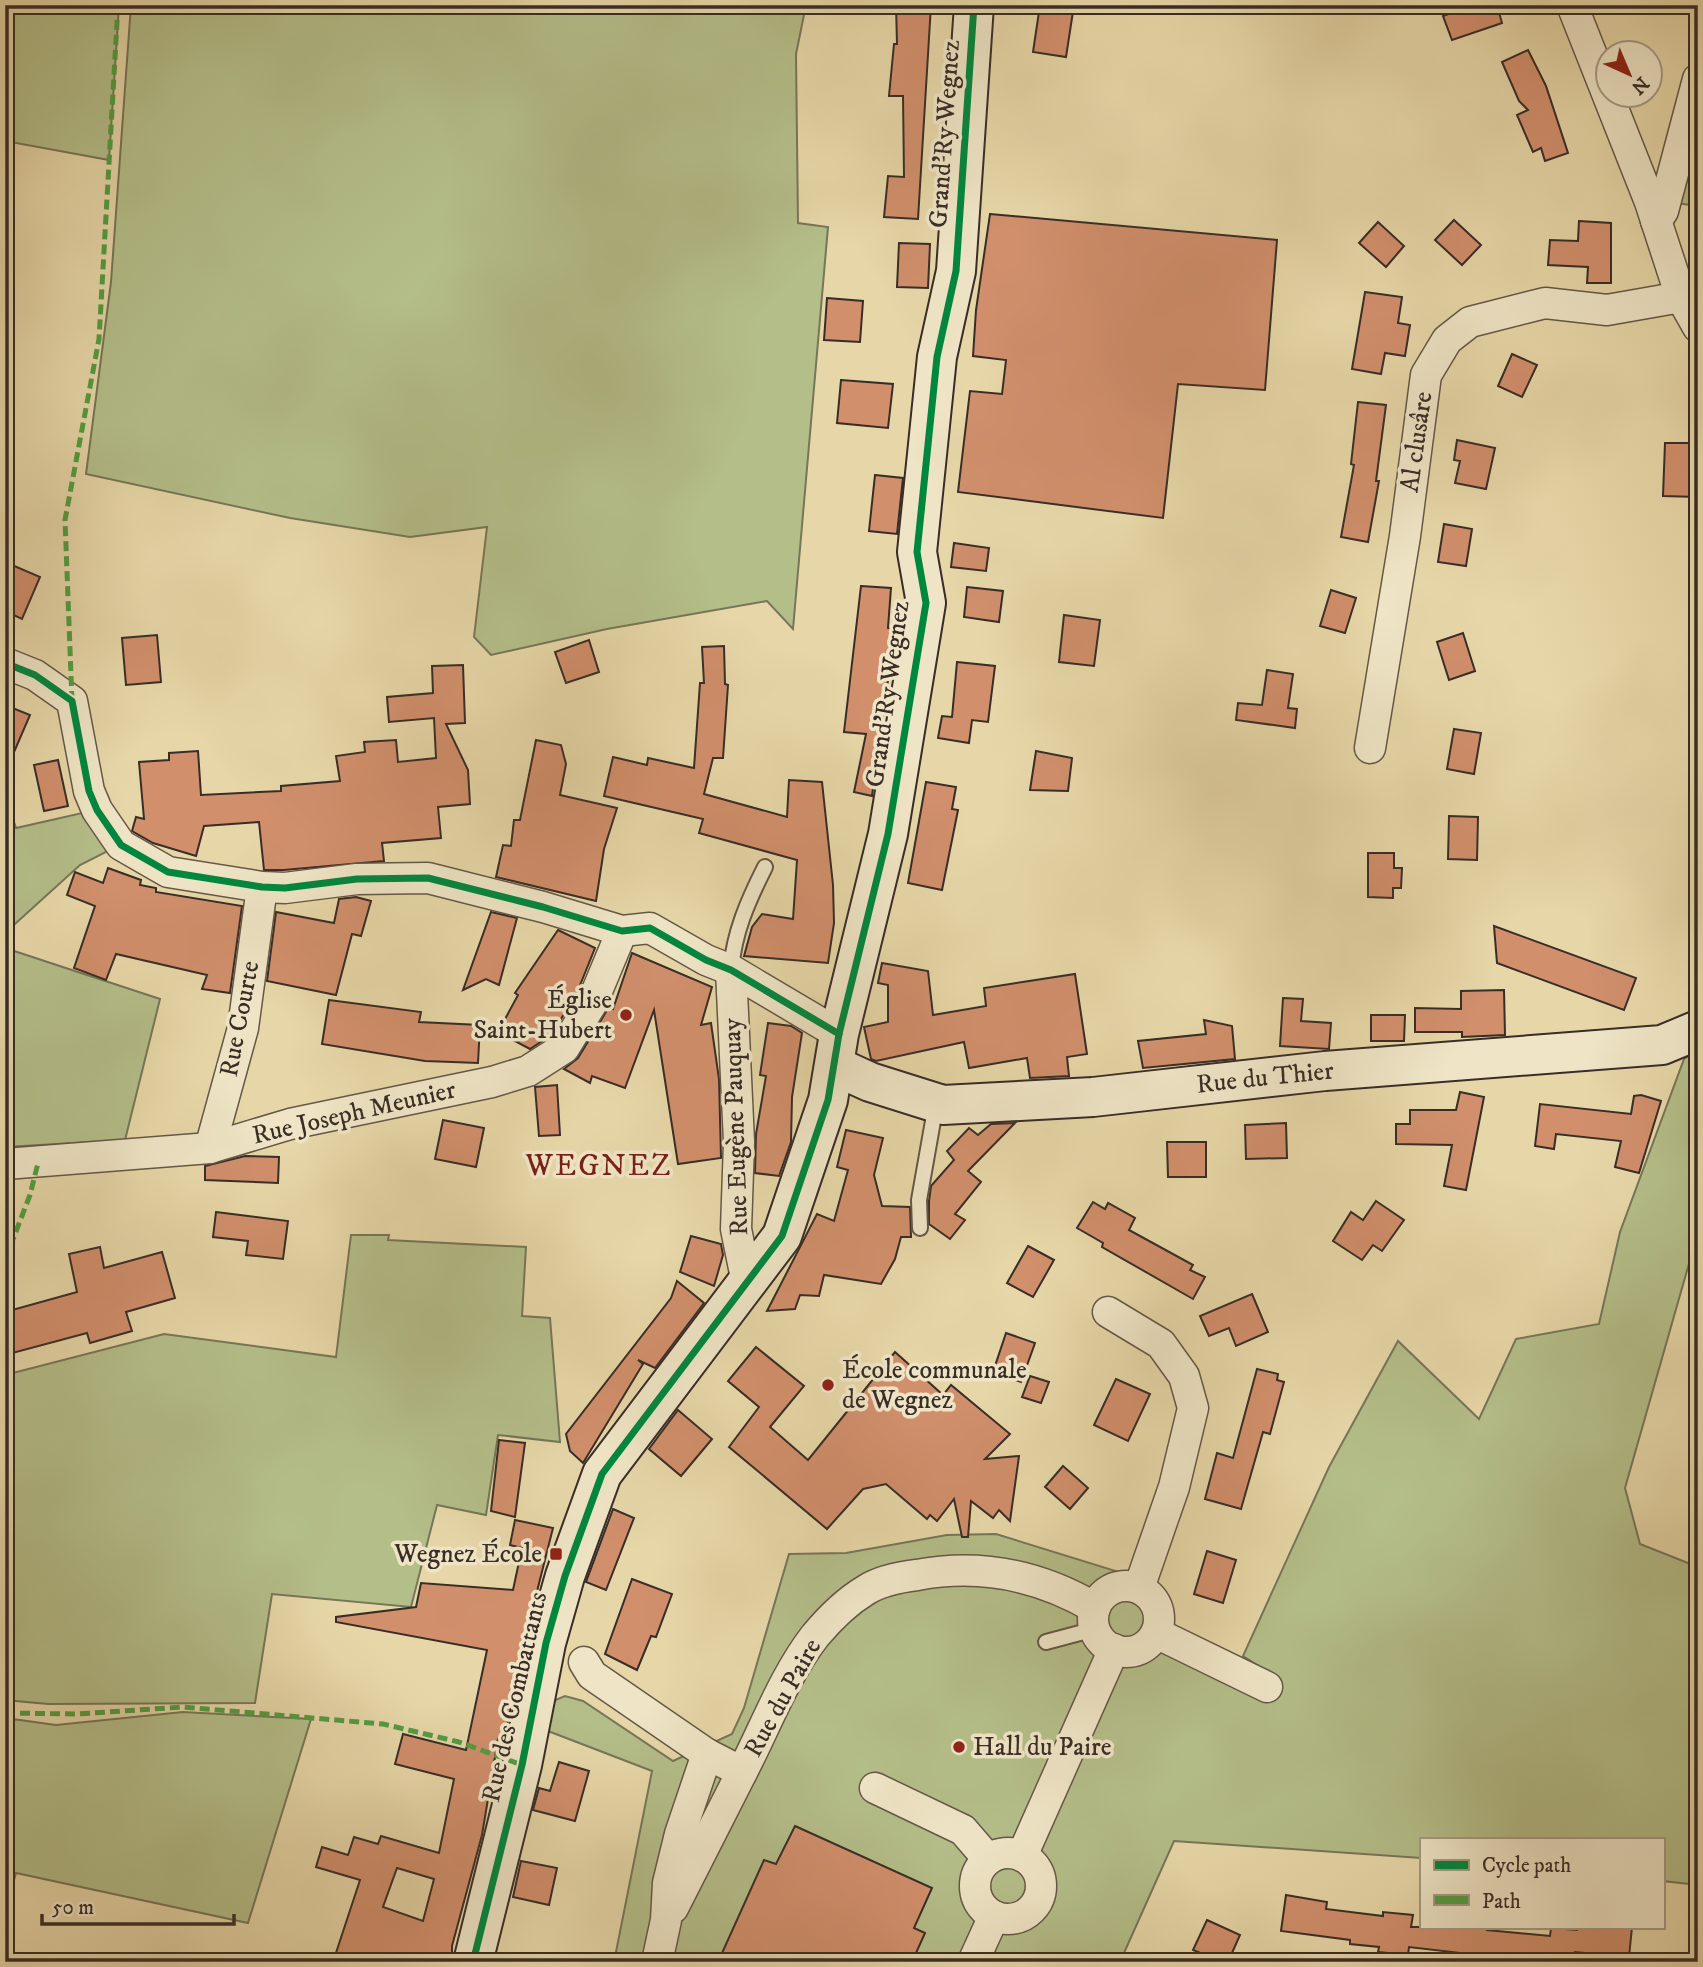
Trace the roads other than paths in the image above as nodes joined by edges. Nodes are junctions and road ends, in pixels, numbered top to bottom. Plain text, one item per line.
1 (974, 5) edge
2 (1572, 5) edge
3 (1698, 79) edge
4 (1656, 221) junction
5 (1681, 297) junction
6 (1698, 327) edge
7 (5, 663) edge
8 (1370, 748) dead end
9 (765, 867) dead end
10 (262, 887) junction
11 (622, 931) junction
12 (731, 970) junction
13 (1698, 1030) edge
14 (837, 1050) junction
15 (936, 1102) junction
16 (210, 1148) junction
17 (5, 1164) edge
18 (920, 1228) dead end
19 (747, 1283) junction
20 (1108, 1312) dead end
21 (1139, 1588) junction
22 (1101, 1629) junction
23 (1156, 1633) junction
24 (1046, 1642) dead end
25 (546, 1643) junction
26 (1267, 1687) dead end
27 (723, 1762) junction
28 (875, 1788) dead end
29 (1022, 1856) junction
30 (988, 1859) junction
31 (995, 1916) junction
32 (473, 1962) edge
33 (657, 1962) edge
34 (973, 1962) edge

1 - 14 street, Grand'Ry Wegnez
2 - 4 street
3 - 4 street
4 - 5 street
5 - 6 street
5 - 8 street, Al clusâre
7 - 10 street
9 - 12 lane
10 - 11 street
10 - 16 street, Rue Courte
11 - 12 street
11 - 16 street, Rue Joseph Meunier
12 - 14 street
12 - 19 street, Rue Eugène Pauquay
13 - 15 street, Rue du Thier
14 - 15 street, Rue du Thier
14 - 19 street, Grand'Ry Wegnez
15 - 18 lane
16 - 17 street, Rue Joseph Meunier
19 - 25 street, Rue des Combattants
20 - 21 street
21 - 22 street
21 - 23 street
22 - 23 street
22 - 24 lane
22 - 27 street, Rue du Paire
22 - 29 street
23 - 26 street
25 - 27 street, Rue du Paire
25 - 32 street, Rue des Combattants
27 - 33 street, Rue du Paire
28 - 30 street
29 - 30 street
29 - 31 street
30 - 31 street
31 - 34 street

